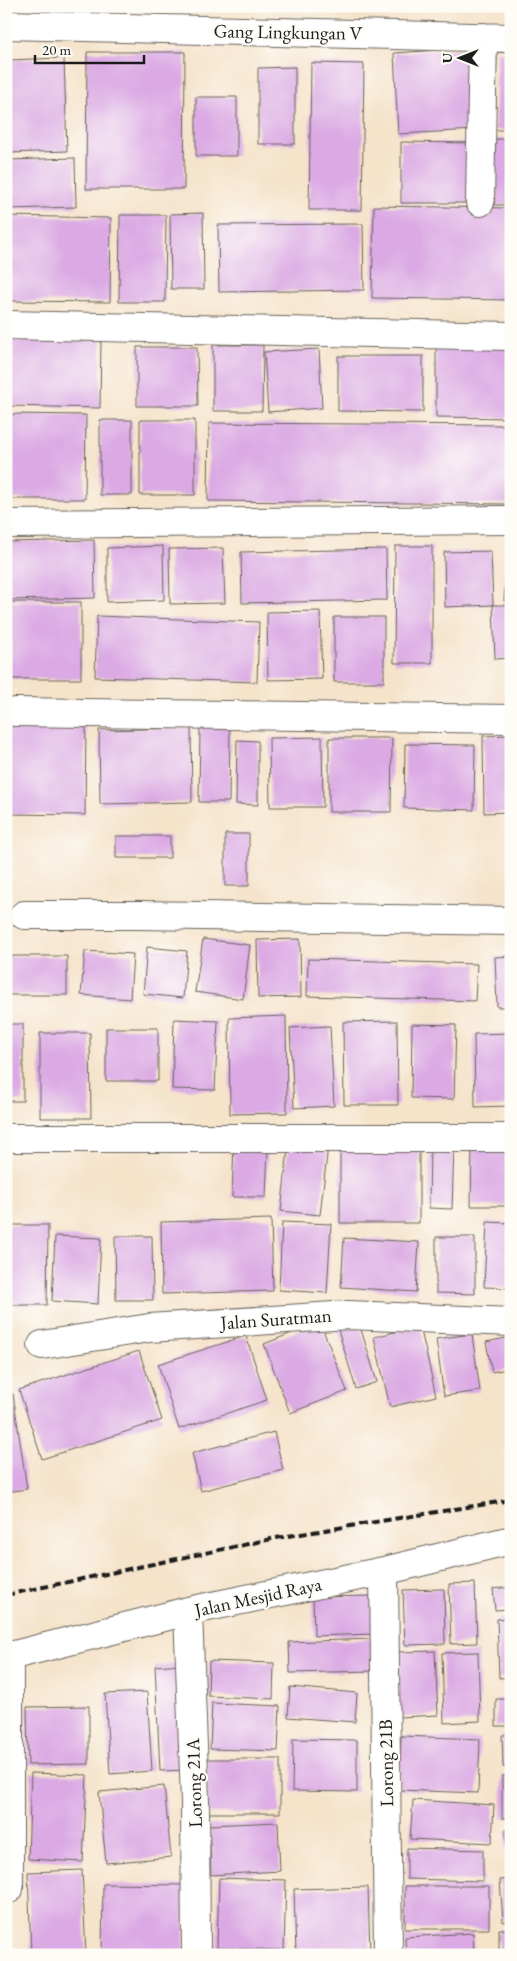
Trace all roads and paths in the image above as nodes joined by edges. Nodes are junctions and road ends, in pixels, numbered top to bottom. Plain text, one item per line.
1 (6, 25) edge
2 (483, 37) junction
3 (511, 38) edge
4 (480, 202) dead end
5 (6, 325) edge
6 (511, 336) edge
7 (511, 520) edge
8 (6, 524) edge
9 (15, 712) dead end
10 (511, 719) edge
11 (24, 915) dead end
12 (511, 921) edge
13 (6, 1138) edge
14 (511, 1138) edge
15 (511, 1322) edge
16 (42, 1345) dead end
17 (511, 1540) edge
18 (384, 1571) junction
19 (188, 1612) junction
20 (8, 1656) edge
21 (9, 1889) dead end
22 (196, 1955) edge
23 (388, 1955) edge

1 - 2 street, Gang Lingkungan V
2 - 3 street, Gang Lingkungan V
2 - 4 street
5 - 6 street
7 - 8 street
9 - 10 street
11 - 12 street
13 - 14 street
15 - 16 street, Jalan Suratman
17 - 18 street, Jalan Mesjid Raya
18 - 19 street, Jalan Mesjid Raya
18 - 23 street, Lorong 21B
19 - 20 street, Jalan Mesjid Raya
19 - 22 street, Lorong 21A
20 - 21 street

